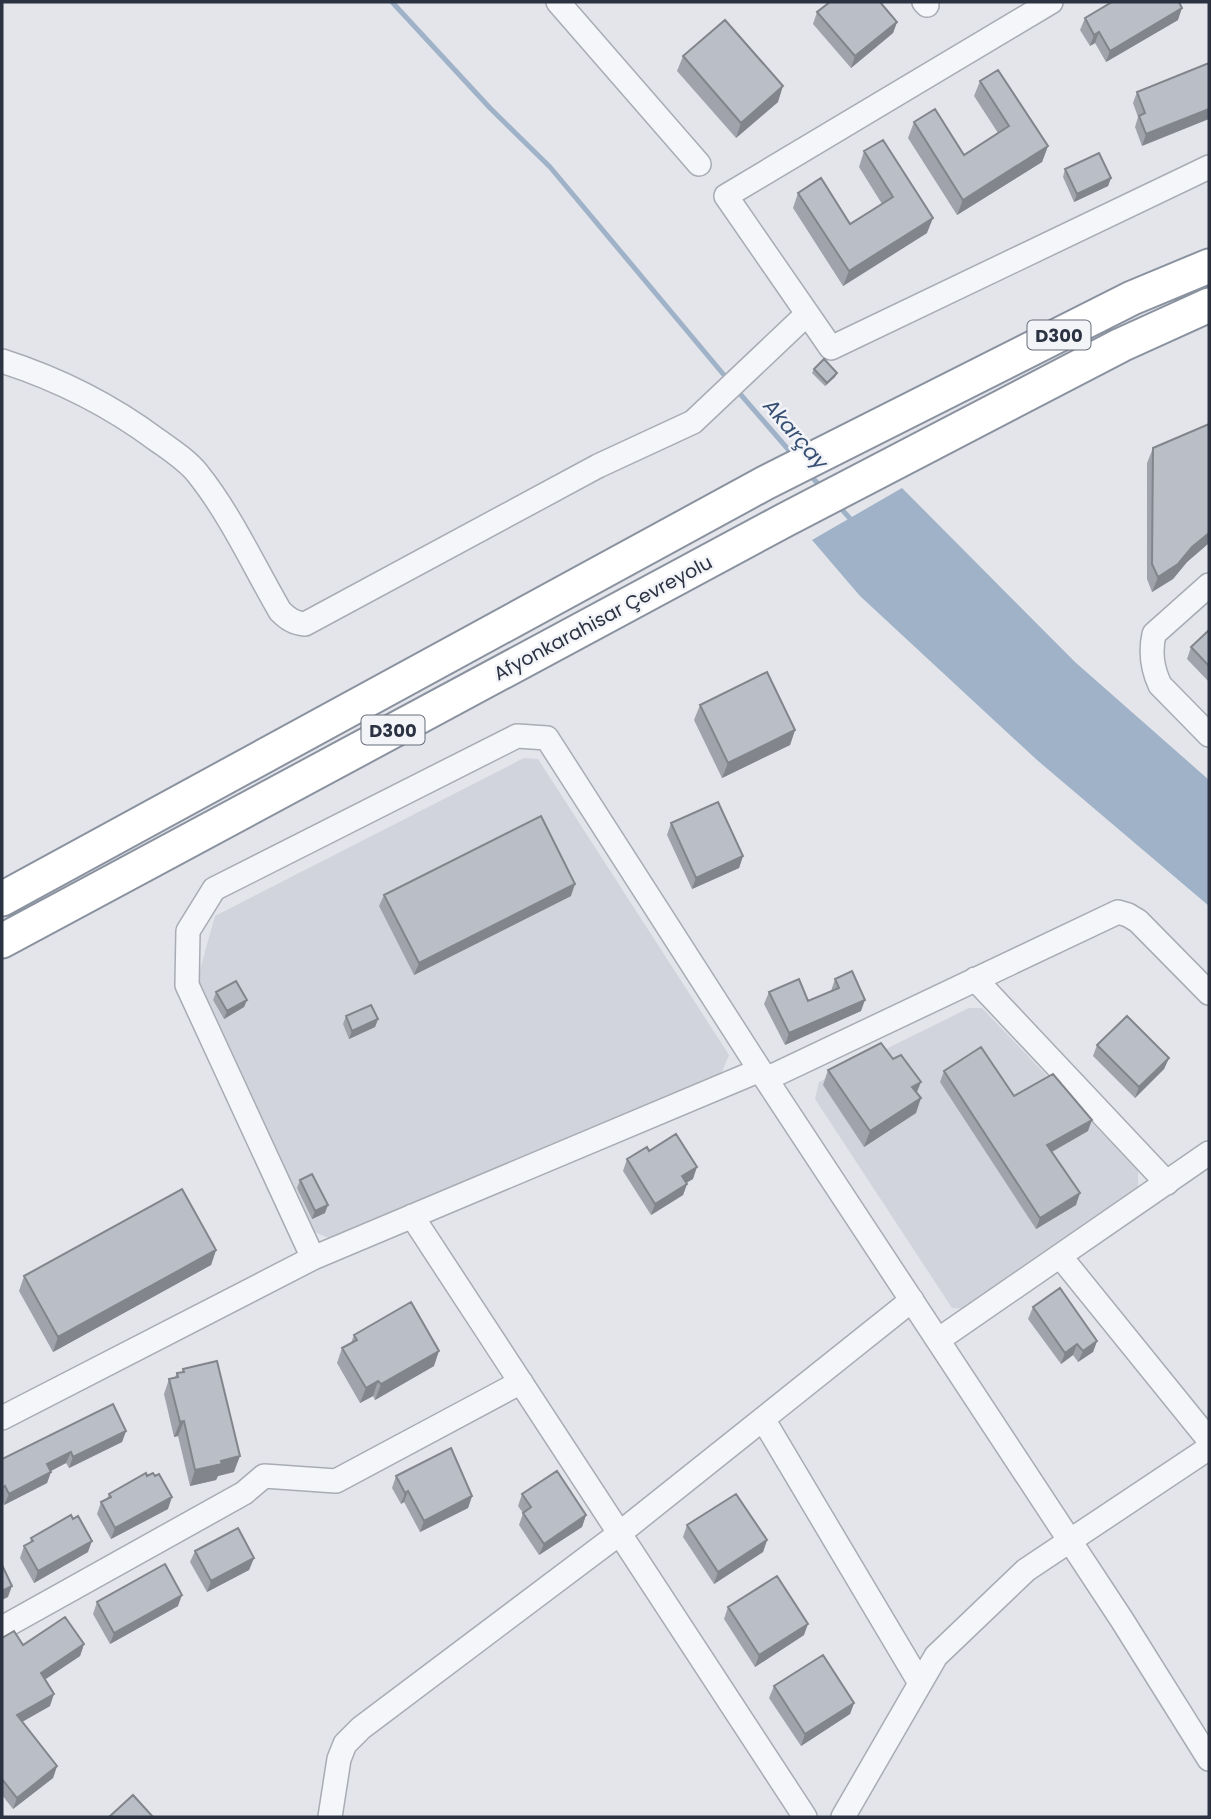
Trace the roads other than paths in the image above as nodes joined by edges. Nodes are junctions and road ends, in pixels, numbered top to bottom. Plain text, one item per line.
1 (558, 2) edge
2 (1051, 2) edge
3 (699, 164) dead end
4 (1209, 167) edge
5 (1209, 266) edge
6 (1209, 305) edge
7 (807, 314) junction
8 (2, 361) edge
9 (1209, 585) edge
10 (1209, 735) edge
11 (2, 899) edge
12 (2, 941) edge
13 (975, 979) junction
14 (1209, 993) edge
15 (763, 1074) junction
16 (1209, 1153) edge
17 (1167, 1183) junction
18 (412, 1216) junction
19 (1060, 1256) junction
20 (313, 1258) junction
21 (912, 1300) junction
22 (938, 1340) junction
23 (521, 1382) junction
24 (2, 1418) edge
25 (763, 1419) junction
26 (1209, 1440) edge
27 (1209, 1448) edge
28 (620, 1533) junction
29 (1069, 1539) junction
30 (2, 1628) edge
31 (920, 1683) junction
32 (1209, 1759) edge
33 (330, 1817) edge
34 (805, 1817) edge
35 (843, 1817) edge

1 - 3 street
2 - 7 street
4 - 7 street
5 - 11 highway, Afyonkarahisar Çevreyolu / D300
6 - 12 highway, Afyonkarahisar Çevreyolu / D300
7 - 8 street
9 - 10 street
13 - 14 street
13 - 15 street
13 - 17 street
15 - 18 street
15 - 20 street
15 - 21 street
16 - 17 street
17 - 19 street
18 - 20 street
18 - 23 street
19 - 22 street
19 - 26 street
20 - 24 street
21 - 22 street
21 - 25 street
22 - 29 street
23 - 28 street
23 - 30 street
25 - 28 street
25 - 31 street
27 - 29 street
28 - 33 street
28 - 34 street
29 - 31 street
29 - 32 street
31 - 35 street

